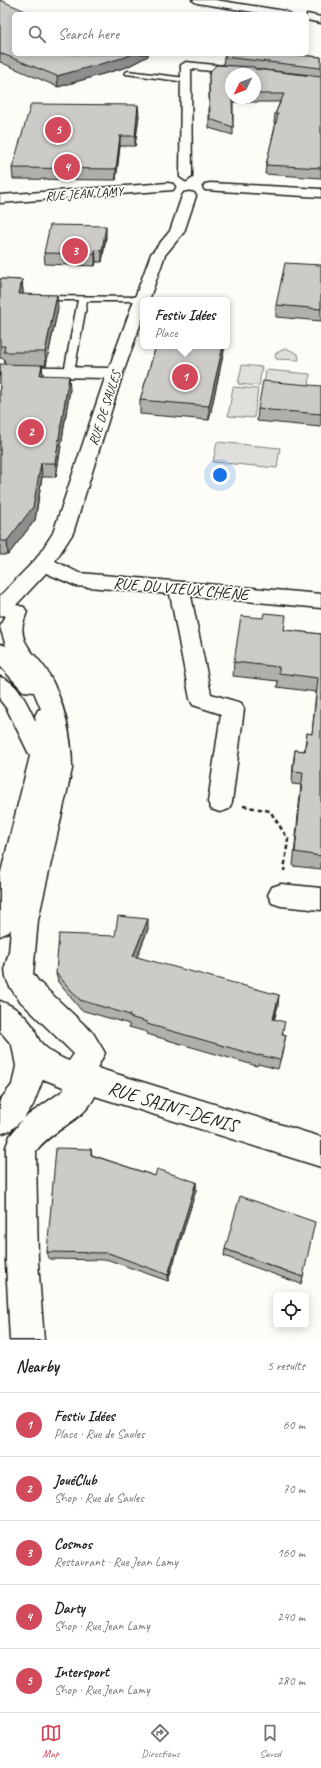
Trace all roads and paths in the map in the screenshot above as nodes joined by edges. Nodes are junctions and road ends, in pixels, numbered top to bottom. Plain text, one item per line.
1 (197, 0) edge
2 (272, 12) edge
3 (309, 17) edge
4 (321, 20) edge
5 (225, 69) edge
6 (128, 73) dead end
7 (186, 80) junction
8 (199, 181) junction
9 (168, 187) junction
10 (321, 193) edge
11 (189, 196) junction
12 (0, 199) edge
13 (143, 297) edge
14 (36, 298) edge
15 (83, 298) junction
16 (140, 299) edge
17 (140, 304) edge
18 (0, 371) edge
19 (69, 372) junction
20 (115, 373) junction
21 (43, 564) junction
22 (179, 588) junction
23 (321, 601) edge
24 (9, 610) edge
25 (0, 652) edge
26 (0, 684) edge
27 (42, 757) junction
28 (220, 802) joint
29 (7, 871) edge
30 (281, 895) joint
31 (321, 899) edge
32 (0, 924) edge
33 (0, 1014) edge
34 (30, 1051) junction
35 (76, 1077) junction
36 (0, 1119) edge
37 (321, 1152) edge
38 (27, 1340) edge

1 - 2 street
3 - 4 street
5 - 7 street
6 - 7 lane
7 - 8 street
8 - 9 street
8 - 10 street
8 - 11 street
9 - 11 street
9 - 12 street, RUE JEAN LAMY
11 - 13 street, RUE DE SAULES
14 - 15 lane
15 - 16 lane
15 - 19 lane
17 - 20 street, RUE DE SAULES
18 - 19 street
19 - 20 street
20 - 21 street, RUE DE SAULES
21 - 22 street, RUE DU VIEUX CHÊNE
21 - 24 street, RUE DE SAULES
22 - 23 street, RUE DU VIEUX CHÊNE
22 - 28 street
24 - 35 street
25 - 27 street
26 - 27 street
27 - 29 street
28 - 30 path
29 - 32 street
30 - 31 street
33 - 34 street
34 - 35 street, RUE SAINT-DENIS
34 - 36 street
35 - 37 street, RUE SAINT-DENIS
35 - 38 street

